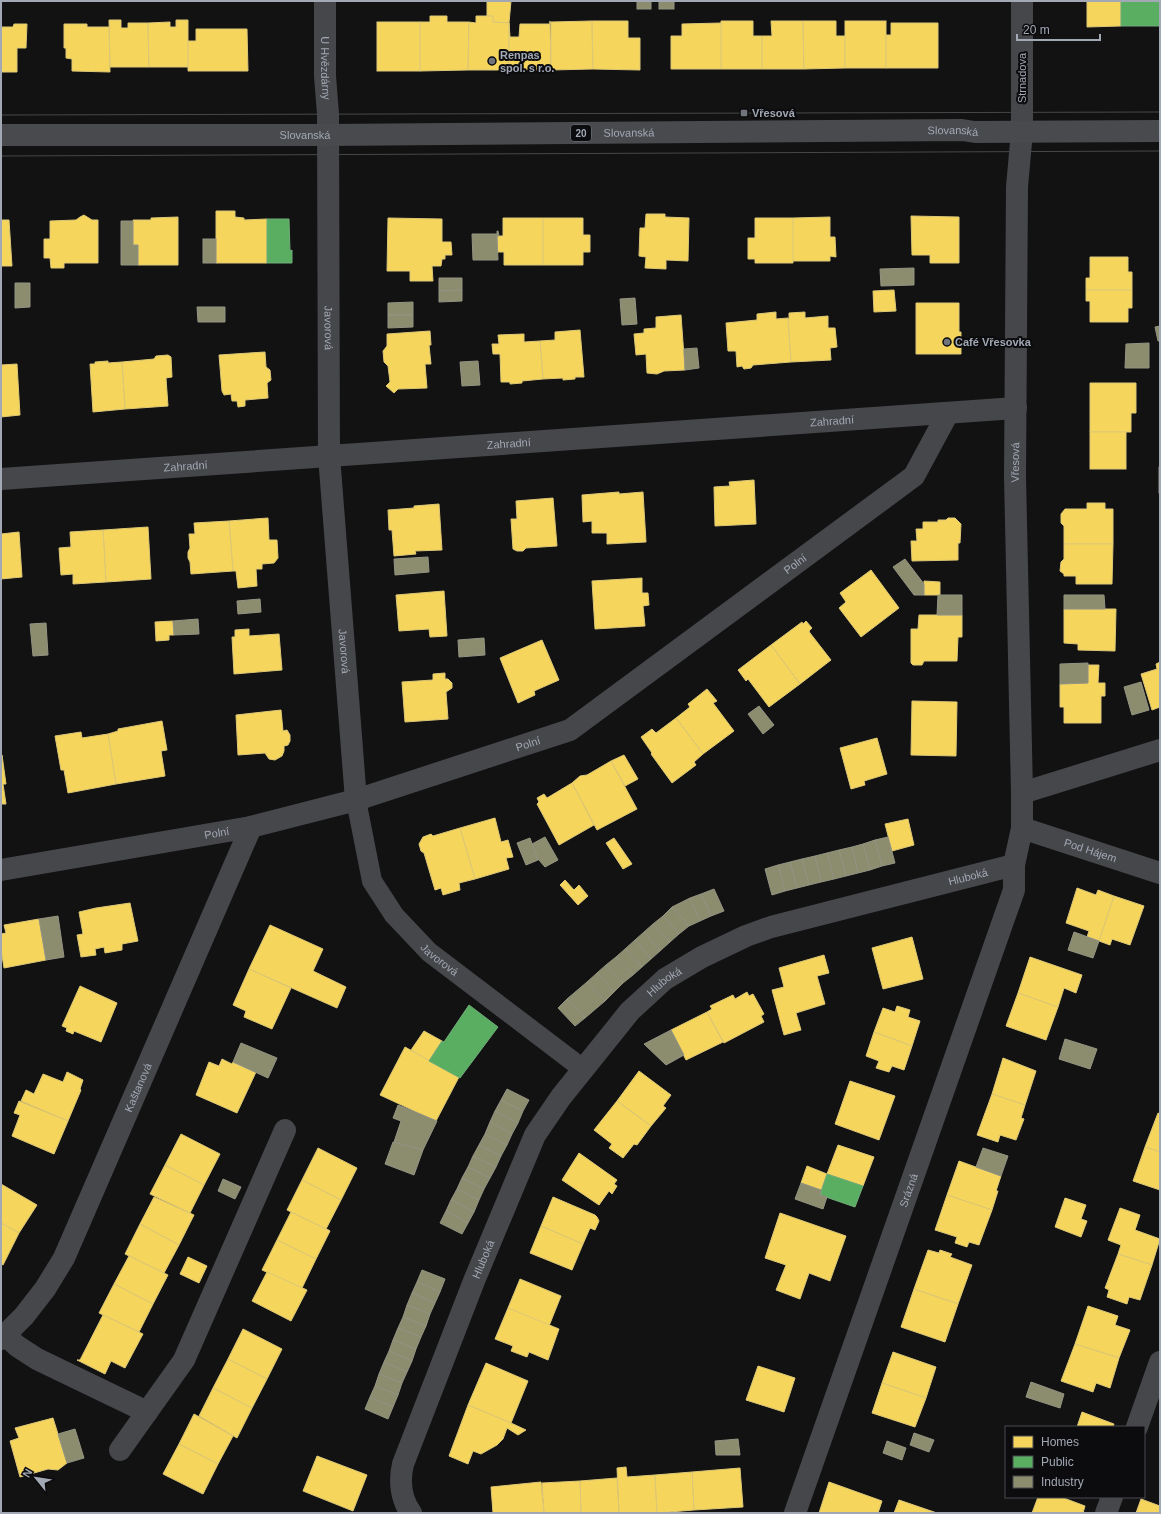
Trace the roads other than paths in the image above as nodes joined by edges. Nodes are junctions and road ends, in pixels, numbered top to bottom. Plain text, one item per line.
1 (325, 1) edge
2 (1022, 1) edge
3 (1022, 131) junction
4 (1160, 131) edge
5 (1, 135) edge
6 (327, 135) junction
7 (1016, 408) junction
8 (948, 413) junction
9 (329, 456) junction
10 (1, 479) edge
11 (1160, 750) edge
12 (1022, 793) junction
13 (356, 800) junction
14 (251, 827) junction
15 (1022, 828) junction
16 (1014, 865) junction
17 (1, 870) edge
18 (1160, 873) edge
19 (583, 1069) junction
20 (285, 1130) dead end
21 (3, 1337) edge
22 (1160, 1362) edge
23 (147, 1412) junction
24 (1137, 1426) edge
25 (120, 1450) dead end
26 (1112, 1498) edge
27 (407, 1505) edge
28 (795, 1513) edge
29 (1106, 1513) edge

1 - 6 street, U Hvězdárny
2 - 3 street, Strnadova
3 - 4 main road, Slovanská / 20
3 - 6 main road, Slovanská / 20
3 - 7 street, Vřesová
5 - 6 main road, Slovanská / 20
6 - 9 street, Javorová
7 - 8 street, Zahradní
7 - 12 street, Vřesová
8 - 9 street, Zahradní
8 - 13 street, Polní
9 - 10 street, Zahradní
9 - 13 street, Javorová
11 - 12 street
12 - 15 street
13 - 14 street, Polní
13 - 19 street, Javorová
14 - 17 street, Polní
14 - 21 street, Kaštanová
15 - 16 street
15 - 18 street, Pod Hájem
16 - 19 street, Hluboká
16 - 28 street, Srázná
19 - 27 street, Hluboká
20 - 23 street
21 - 23 street, Kaštanová
22 - 24 street
23 - 25 street
26 - 29 street

